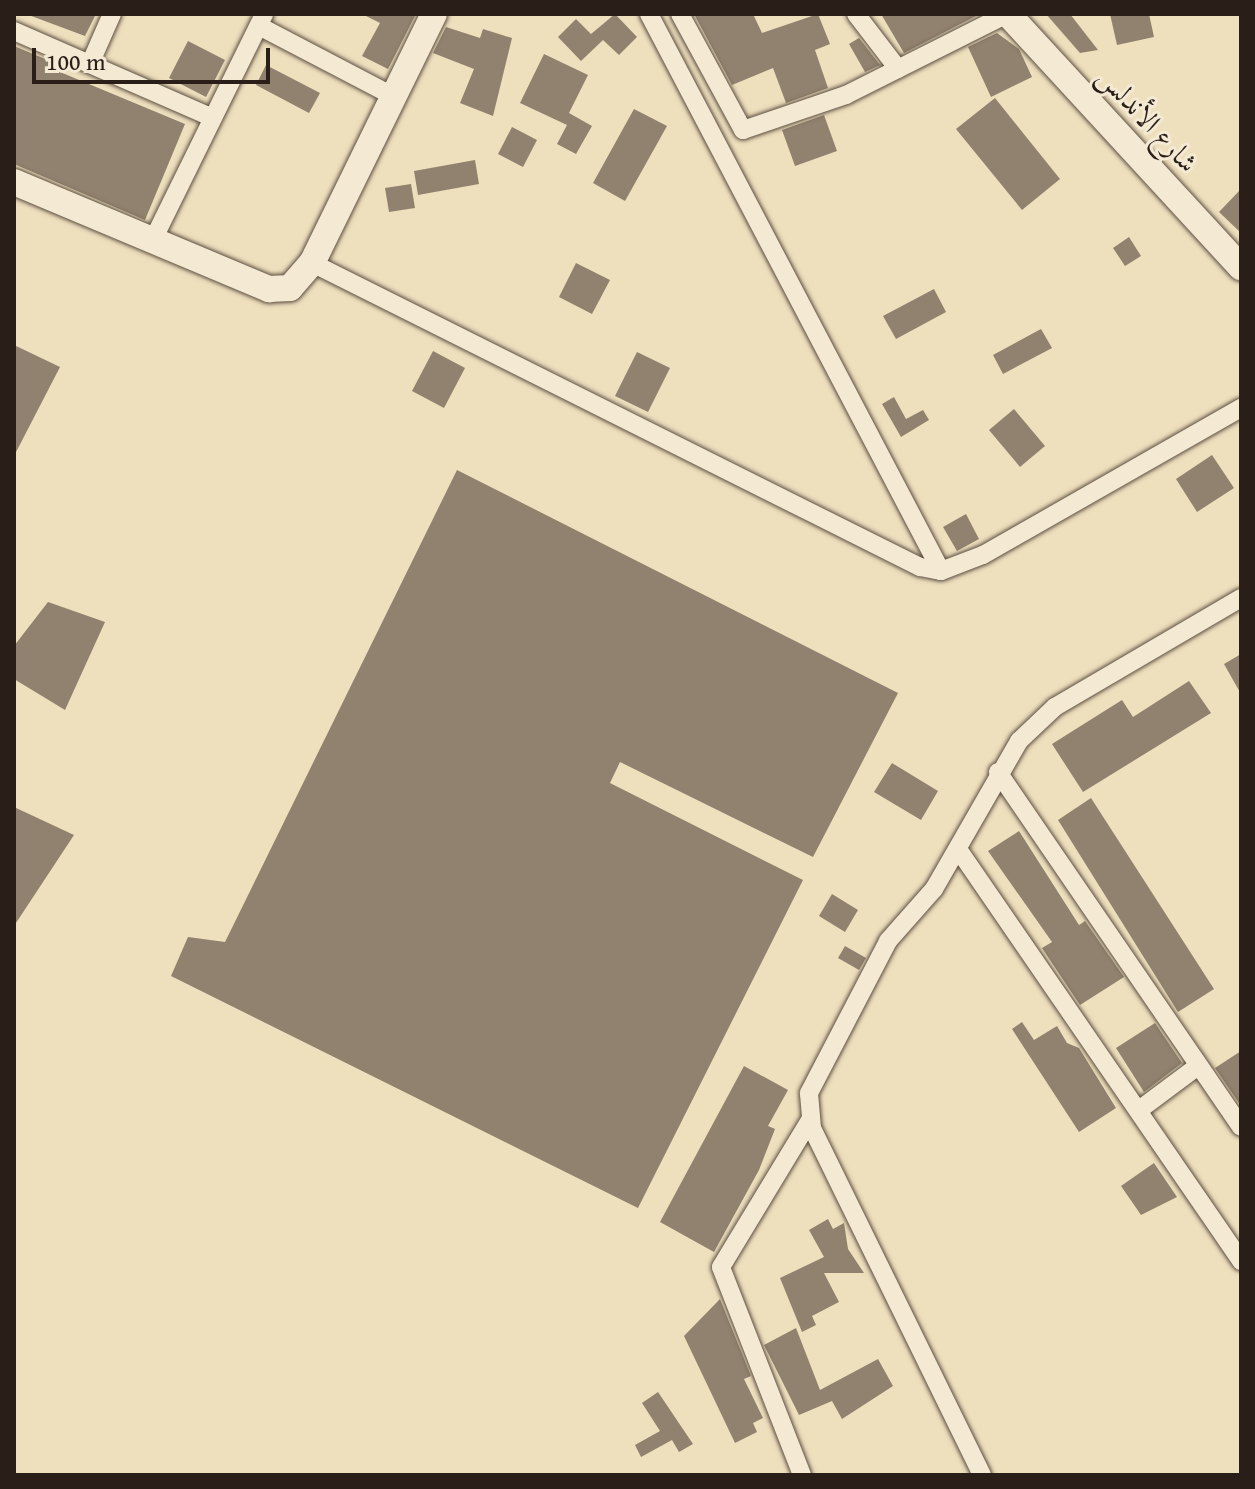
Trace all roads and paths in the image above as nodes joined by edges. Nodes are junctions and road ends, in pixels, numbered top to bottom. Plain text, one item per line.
1 (112, 14) edge
2 (434, 14) edge
3 (649, 14) edge
4 (680, 14) edge
5 (856, 14) edge
6 (1007, 14) edge
7 (261, 20) edge
8 (14, 31) edge
9 (90, 64) junction
10 (898, 69) junction
11 (395, 97) junction
12 (213, 118) junction
13 (14, 182) edge
14 (153, 240) junction
15 (312, 263) junction
16 (1241, 267) edge
17 (1241, 408) edge
18 (941, 571) junction
19 (1241, 598) edge
20 (998, 772) junction
21 (958, 849) junction
22 (1198, 1066) junction
23 (1139, 1110) junction
24 (810, 1120) junction
25 (1241, 1127) edge
26 (1241, 1261) edge
27 (802, 1475) edge
28 (982, 1475) edge

1 - 9 street
2 - 11 main road
3 - 18 street
4 - 10 street
5 - 10 street
6 - 10 street
6 - 16 main road, شارع الأندلس
7 - 11 street
7 - 12 street
8 - 9 street
9 - 12 street
11 - 15 main road
12 - 14 street
13 - 14 main road
14 - 15 main road
15 - 18 street
17 - 18 street
19 - 20 street
20 - 21 street
20 - 22 street
21 - 23 street
21 - 24 street
22 - 23 street
22 - 25 street
23 - 26 street
24 - 27 street
24 - 28 street

